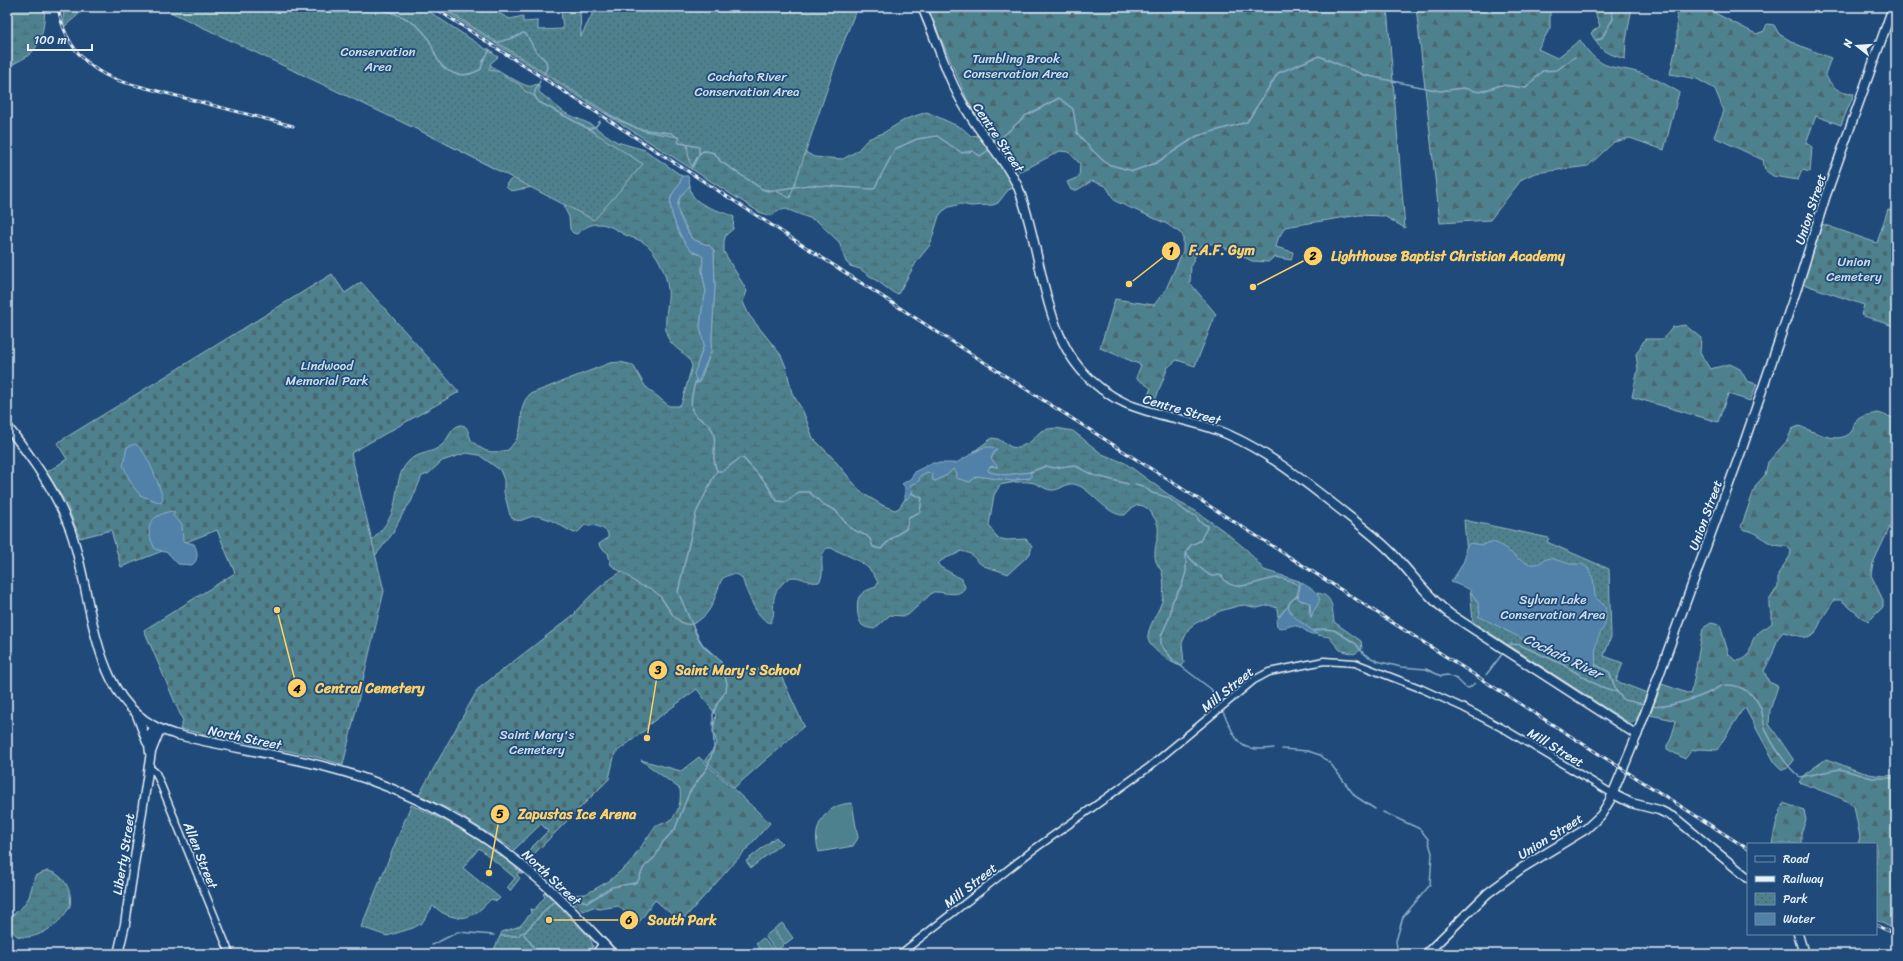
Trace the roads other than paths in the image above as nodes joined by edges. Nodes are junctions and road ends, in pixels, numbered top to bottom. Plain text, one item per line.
1 (922, 7) edge
2 (1893, 7) edge
3 (7, 426) edge
4 (138, 715) junction
5 (157, 728) junction
6 (1637, 734) junction
7 (148, 743) junction
8 (150, 758) junction
9 (149, 766) junction
10 (1613, 794) junction
11 (1747, 877) edge
12 (1798, 935) edge
13 (603, 943) junction
14 (118, 954) edge
15 (230, 954) edge
16 (595, 954) edge
17 (613, 954) edge
18 (900, 954) edge
19 (1426, 954) edge
20 (1804, 954) edge

1 - 6 main road, Centre Street
2 - 6 main road, Union Street
3 - 4 main road, North Street
4 - 5 main road, North Street
4 - 7 main road
5 - 7 main road, Liberty Street
5 - 8 main road, Liberty Street
5 - 13 main road, North Street
6 - 10 main road, Union Street
7 - 8 main road, Liberty Street
8 - 9 main road, Liberty Street
9 - 14 main road, Liberty Street
9 - 15 street, Allen Street
10 - 11 main road
10 - 18 street, Mill Street
10 - 19 main road, Union Street
12 - 20 main road
13 - 16 street
13 - 17 main road, North Street

